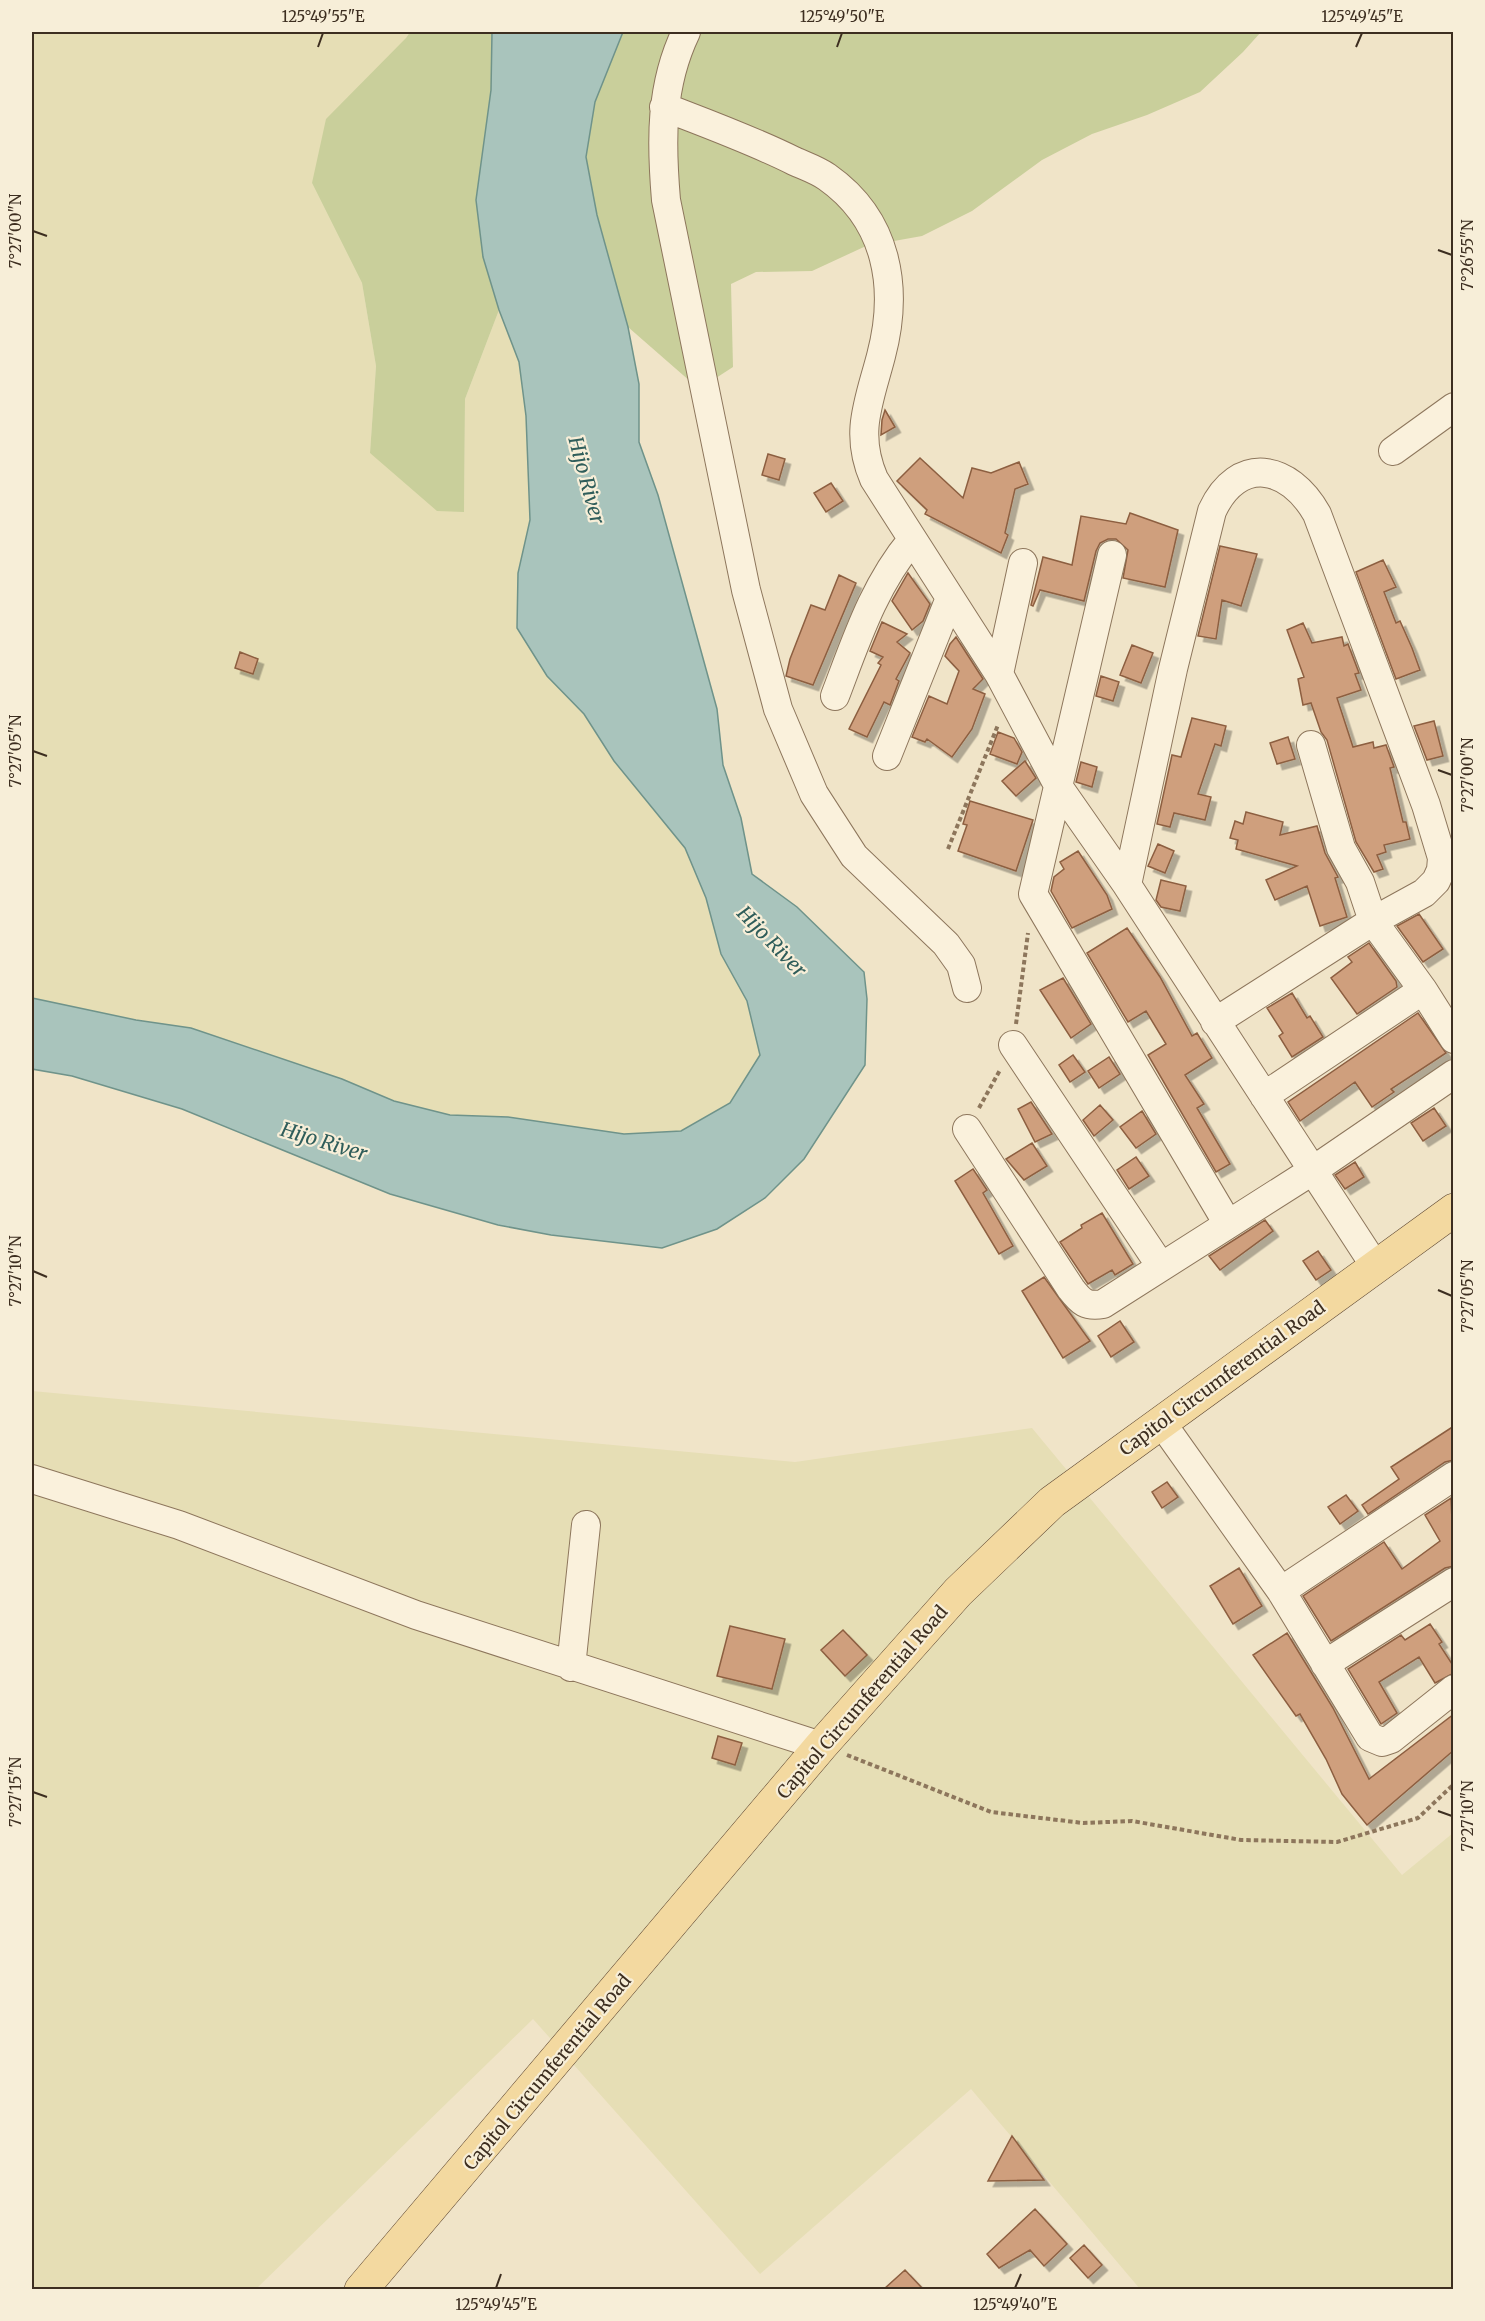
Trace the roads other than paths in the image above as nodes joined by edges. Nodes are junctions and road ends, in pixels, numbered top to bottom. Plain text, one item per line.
1 (686, 32) edge
2 (664, 107) junction
3 (1454, 407) edge
4 (1393, 451) dead end
5 (912, 540) junction
6 (1112, 555) dead end
7 (1023, 563) dead end
8 (950, 598) junction
9 (1004, 685) junction
10 (835, 696) dead end
11 (1311, 745) dead end
12 (887, 756) dead end
13 (1060, 789) junction
14 (1127, 885) junction
15 (1373, 921) junction
16 (967, 988) dead end
17 (1424, 990) junction
18 (1215, 1022) junction
19 (1454, 1039) edge
20 (1013, 1045) road end
21 (1454, 1074) edge
22 (1264, 1096) junction
23 (968, 1129) road end
24 (1311, 1171) junction
25 (1454, 1210) edge
26 (1227, 1224) junction
27 (1160, 1265) junction
28 (1376, 1266) junction
29 (1161, 1422) junction
30 (1454, 1476) edge
31 (32, 1479) edge
32 (586, 1525) dead end
33 (1454, 1582) edge
34 (1281, 1591) junction
35 (1325, 1664) junction
36 (571, 1667) junction
37 (1454, 1689) edge
38 (821, 1746) junction
39 (361, 2289) edge

1 - 2 street
2 - 5 street
2 - 16 street
3 - 4 street
5 - 8 street
5 - 10 street
6 - 13 street
7 - 9 street
8 - 9 street
8 - 12 street
9 - 13 street
11 - 15 street
13 - 14 street
13 - 26 street
14 - 15 street
14 - 18 street
15 - 17 street
15 - 18 street
17 - 19 street
17 - 22 street
18 - 22 street
20 - 27 street
21 - 24 street
22 - 24 street
23 - 27 street
24 - 26 street
24 - 28 street
25 - 28 main road, Capitol Circumferential Road
26 - 27 street
28 - 29 main road, Capitol Circumferential Road
29 - 34 street
29 - 38 main road, Capitol Circumferential Road
30 - 34 street
31 - 36 street
32 - 36 street
33 - 35 street
34 - 35 street
35 - 37 street
36 - 38 street
38 - 39 main road, Capitol Circumferential Road

